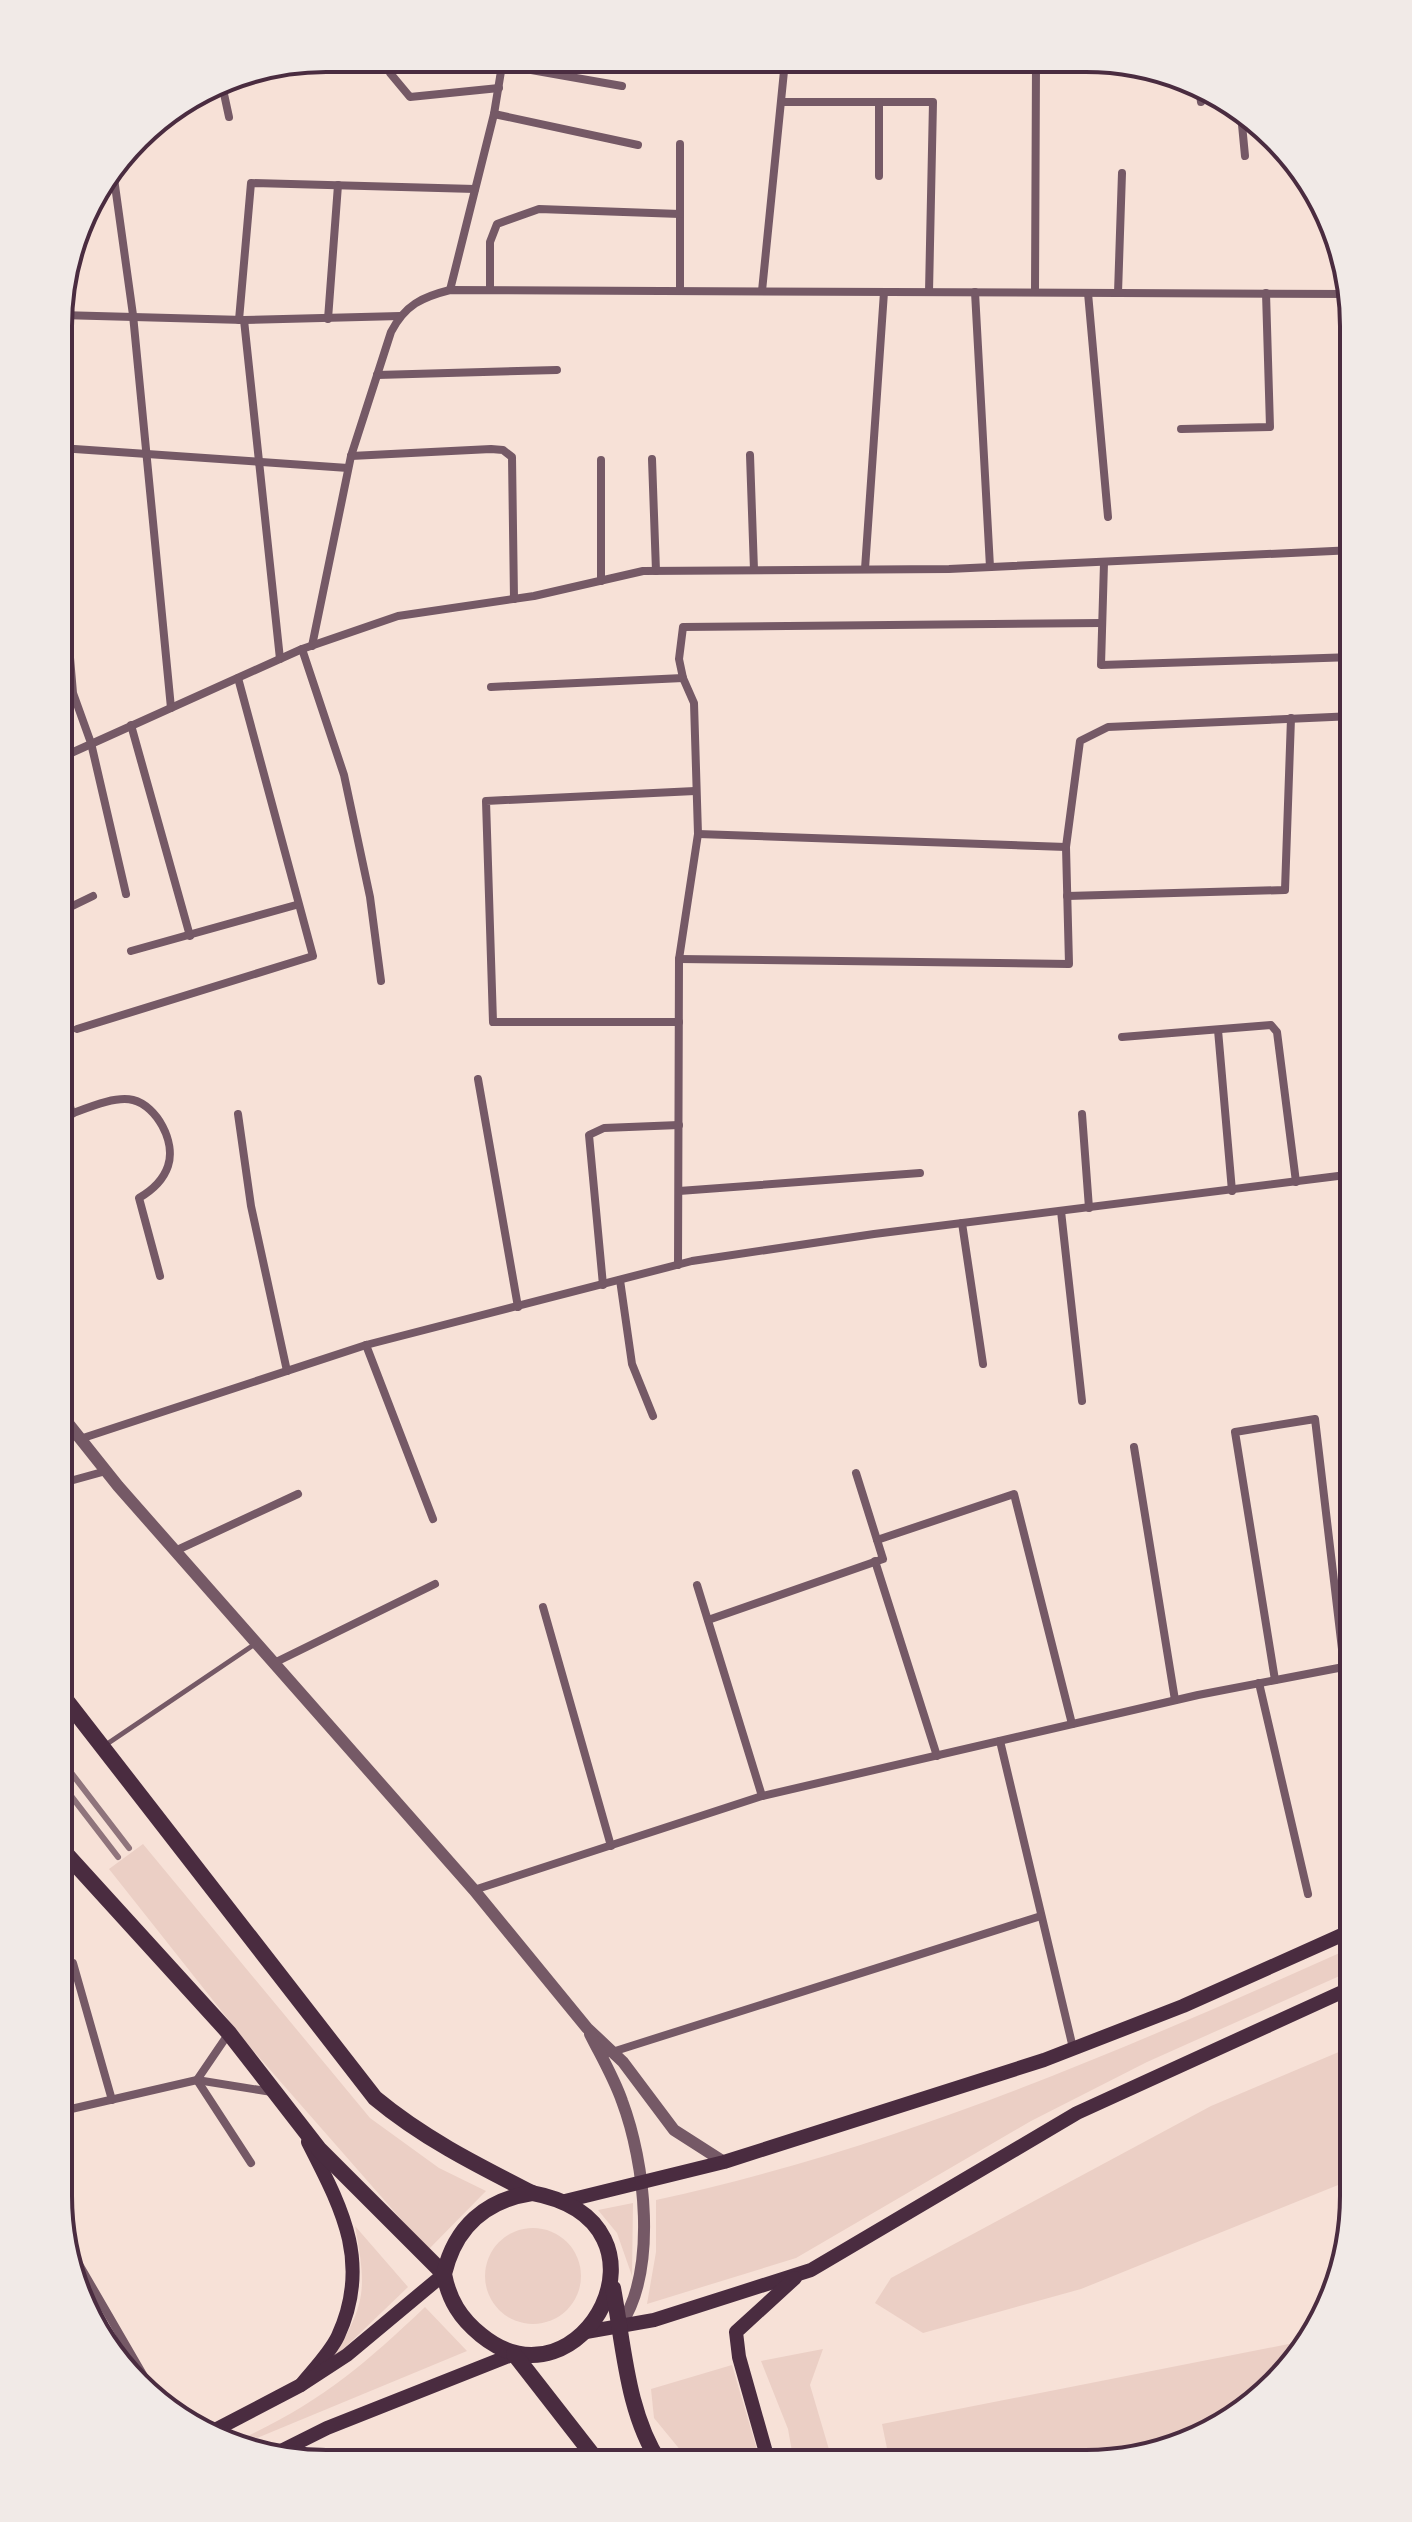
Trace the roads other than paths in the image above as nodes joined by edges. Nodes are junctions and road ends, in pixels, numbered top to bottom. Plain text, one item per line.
1 (784, 72) edge
2 (1036, 72) edge
3 (390, 73) edge
4 (501, 73) edge
5 (555, 73) edge
6 (622, 86) dead end
7 (499, 88) junction
8 (224, 93) edge
9 (782, 102) junction
10 (879, 102) junction
11 (494, 114) junction
12 (229, 117) dead end
13 (1242, 126) edge
14 (680, 144) dead end
15 (638, 145) dead end
16 (1245, 156) dead end
17 (1122, 173) dead end
18 (879, 176) dead end
19 (115, 185) edge
20 (338, 185) junction
21 (475, 189) junction
22 (680, 214) junction
23 (450, 290) junction
24 (490, 290) junction
25 (680, 291) junction
26 (762, 291) junction
27 (884, 292) junction
28 (929, 292) junction
29 (975, 292) junction
30 (1035, 292) junction
31 (1088, 293) junction
32 (1118, 293) junction
33 (1266, 293) junction
34 (1337, 294) edge
35 (73, 315) edge
36 (133, 315) junction
37 (400, 316) junction
38 (328, 319) junction
39 (241, 320) junction
40 (557, 370) dead end
41 (377, 375) junction
42 (1181, 429) dead end
43 (72, 449) edge
44 (750, 455) dead end
45 (148, 456) junction
46 (351, 456) junction
47 (652, 459) dead end
48 (601, 460) dead end
49 (258, 461) junction
50 (348, 468) junction
51 (1108, 517) dead end
52 (1340, 551) edge
53 (1104, 563) junction
54 (990, 567) junction
55 (865, 569) junction
56 (754, 570) junction
57 (656, 571) junction
58 (601, 581) junction
59 (514, 599) junction
60 (1102, 623) junction
61 (307, 647) junction
62 (1340, 657) edge
63 (280, 659) junction
64 (238, 678) junction
65 (683, 678) junction
66 (72, 681) edge
67 (491, 687) dead end
68 (171, 708) junction
69 (1340, 716) edge
70 (1291, 718) junction
71 (131, 725) junction
72 (91, 743) junction
73 (72, 752) edge
74 (695, 791) junction
75 (698, 834) junction
76 (1066, 847) junction
77 (126, 894) dead end
78 (93, 896) dead end
79 (1067, 896) junction
80 (296, 905) junction
81 (72, 906) edge
82 (190, 936) junction
83 (131, 951) dead end
84 (679, 959) junction
85 (381, 981) dead end
86 (679, 1022) junction
87 (77, 1029) dead end
88 (1218, 1030) junction
89 (1122, 1037) dead end
90 (478, 1079) dead end
91 (72, 1114) edge
92 (238, 1114) dead end
93 (1082, 1114) dead end
94 (679, 1125) junction
95 (920, 1173) dead end
96 (1340, 1176) edge
97 (1296, 1182) junction
98 (679, 1191) junction
99 (1232, 1191) junction
100 (1089, 1208) junction
101 (1061, 1211) junction
102 (962, 1223) junction
103 (678, 1265) junction
104 (160, 1276) dead end
105 (620, 1280) junction
106 (603, 1285) junction
107 (518, 1307) junction
108 (366, 1345) junction
109 (983, 1364) dead end
110 (287, 1371) junction
111 (1082, 1401) dead end
112 (653, 1416) dead end
113 (72, 1429) edge
114 (80, 1439) junction
115 (1134, 1447) dead end
116 (106, 1471) junction
117 (856, 1473) dead end
118 (72, 1480) edge
119 (298, 1494) dead end
120 (433, 1519) dead end
121 (877, 1540) junction
122 (175, 1551) junction
123 (875, 1561) junction
124 (435, 1584) dead end
125 (697, 1585) dead end
126 (1339, 1596) edge
127 (543, 1607) dead end
128 (708, 1620) junction
129 (256, 1643) junction
130 (274, 1663) junction
131 (1339, 1668) edge
132 (1275, 1680) junction
133 (1259, 1683) junction
134 (1175, 1700) junction
135 (72, 1707) edge
136 (1072, 1724) junction
137 (1000, 1741) junction
138 (103, 1746) junction
139 (937, 1756) junction
140 (762, 1796) junction
141 (611, 1846) junction
142 (72, 1860) edge
143 (474, 1890) junction
144 (1308, 1894) dead end
145 (1041, 1916) junction
146 (1339, 1936) edge
147 (72, 1963) edge
148 (1339, 1993) edge
149 (229, 2033) junction
150 (1073, 2048) junction
151 (606, 2053) junction
152 (197, 2080) junction
153 (276, 2092) junction
154 (112, 2100) junction
155 (72, 2109) edge
156 (303, 2131) junction
157 (724, 2162) junction
158 (251, 2163) dead end
159 (640, 2184) junction
160 (532, 2193) junction
161 (565, 2201) junction
162 (83, 2272) edge
163 (444, 2274) junction
164 (800, 2274) junction
165 (612, 2283) junction
166 (620, 2326) junction
167 (586, 2332) junction
168 (514, 2354) junction
169 (140, 2369) edge
170 (301, 2385) junction
171 (221, 2427) edge
172 (289, 2447) edge
173 (589, 2450) edge
174 (652, 2450) edge
175 (765, 2450) edge

1 - 9 street
2 - 30 street
3 - 7 street
4 - 7 street
5 - 6 street
7 - 11 street
8 - 12 street
9 - 10 street
9 - 26 street
10 - 18 street
10 - 28 street
11 - 15 street
11 - 21 street
13 - 16 street
14 - 22 street
17 - 32 street
19 - 36 street
20 - 21 street
20 - 38 street
20 - 39 street
21 - 23 street
22 - 24 street
22 - 25 street
23 - 24 street
23 - 37 street
24 - 25 street
25 - 26 street
26 - 27 street
27 - 28 street
27 - 55 street
28 - 29 street
29 - 30 street
29 - 54 street
30 - 31 street
31 - 32 street
31 - 51 street
32 - 33 street
33 - 34 street
33 - 42 street
35 - 36 street
36 - 39 street
36 - 45 street
37 - 38 street
37 - 41 street
38 - 39 street
39 - 49 street
40 - 41 street
41 - 46 street
43 - 45 street
44 - 56 street
45 - 49 street
45 - 68 street
46 - 50 street
46 - 59 street
47 - 57 street
48 - 58 street
49 - 50 street
49 - 63 street
50 - 61 street
52 - 53 street
53 - 54 street
53 - 60 street
54 - 55 street
55 - 56 street
56 - 57 street
57 - 58 street
58 - 59 street
59 - 61 street
60 - 62 street
60 - 65 street
61 - 63 street
61 - 85 street
63 - 64 street
64 - 68 street
64 - 80 street
65 - 67 street
65 - 74 street
66 - 72 street
68 - 71 street
69 - 70 street
70 - 76 street
70 - 79 street
71 - 72 street
71 - 82 street
72 - 73 street
72 - 77 street
74 - 75 street
74 - 86 street
75 - 76 street
75 - 84 street
76 - 79 street
78 - 81 street
79 - 84 street
80 - 82 street
80 - 87 street
82 - 83 street
84 - 86 street
86 - 94 street
88 - 89 street
88 - 97 street
88 - 99 street
90 - 107 street
91 - 104 street
92 - 110 street
93 - 100 street
94 - 98 street
94 - 106 street
95 - 98 street
96 - 97 street
97 - 99 street
98 - 103 street
99 - 100 street
100 - 101 street
101 - 102 street
101 - 111 street
102 - 103 street
102 - 109 street
103 - 105 street
105 - 106 street
105 - 112 street
106 - 107 street
107 - 108 street
108 - 110 street
108 - 120 street
110 - 114 street
113 - 114 street
114 - 116 street
115 - 134 street
116 - 118 street
116 - 122 street
117 - 121 street
119 - 122 street
121 - 123 street
121 - 136 street
122 - 129 street
123 - 128 street
123 - 139 street
124 - 130 street
125 - 128 street
126 - 132 street
127 - 141 street
128 - 140 street
129 - 130 street
129 - 138 lane
130 - 143 street
131 - 132 street
132 - 133 street
133 - 134 street
133 - 144 street
134 - 136 street
135 - 138 main road
136 - 137 street
137 - 139 street
137 - 145 street
138 - 160 main road
139 - 140 street
140 - 141 street
141 - 143 street
142 - 149 main road
143 - 151 street
145 - 150 street
145 - 151 street
146 - 150 main road
147 - 154 street
148 - 164 main road
149 - 152 street
149 - 153 main road
150 - 157 main road
151 - 157 street
151 - 159 street
152 - 153 street
152 - 154 street
152 - 158 street
153 - 156 main road
154 - 155 street
156 - 163 main road
156 - 170 main road
157 - 159 main road
159 - 161 main road
159 - 166 street
160 - 161 main road
160 - 163 main road
161 - 165 main road
162 - 169 street
163 - 168 main road
163 - 170 main road
164 - 166 main road
164 - 175 main road
165 - 166 main road
165 - 167 main road
166 - 167 main road
166 - 174 main road
167 - 168 main road
168 - 172 main road
168 - 173 main road
170 - 171 main road

